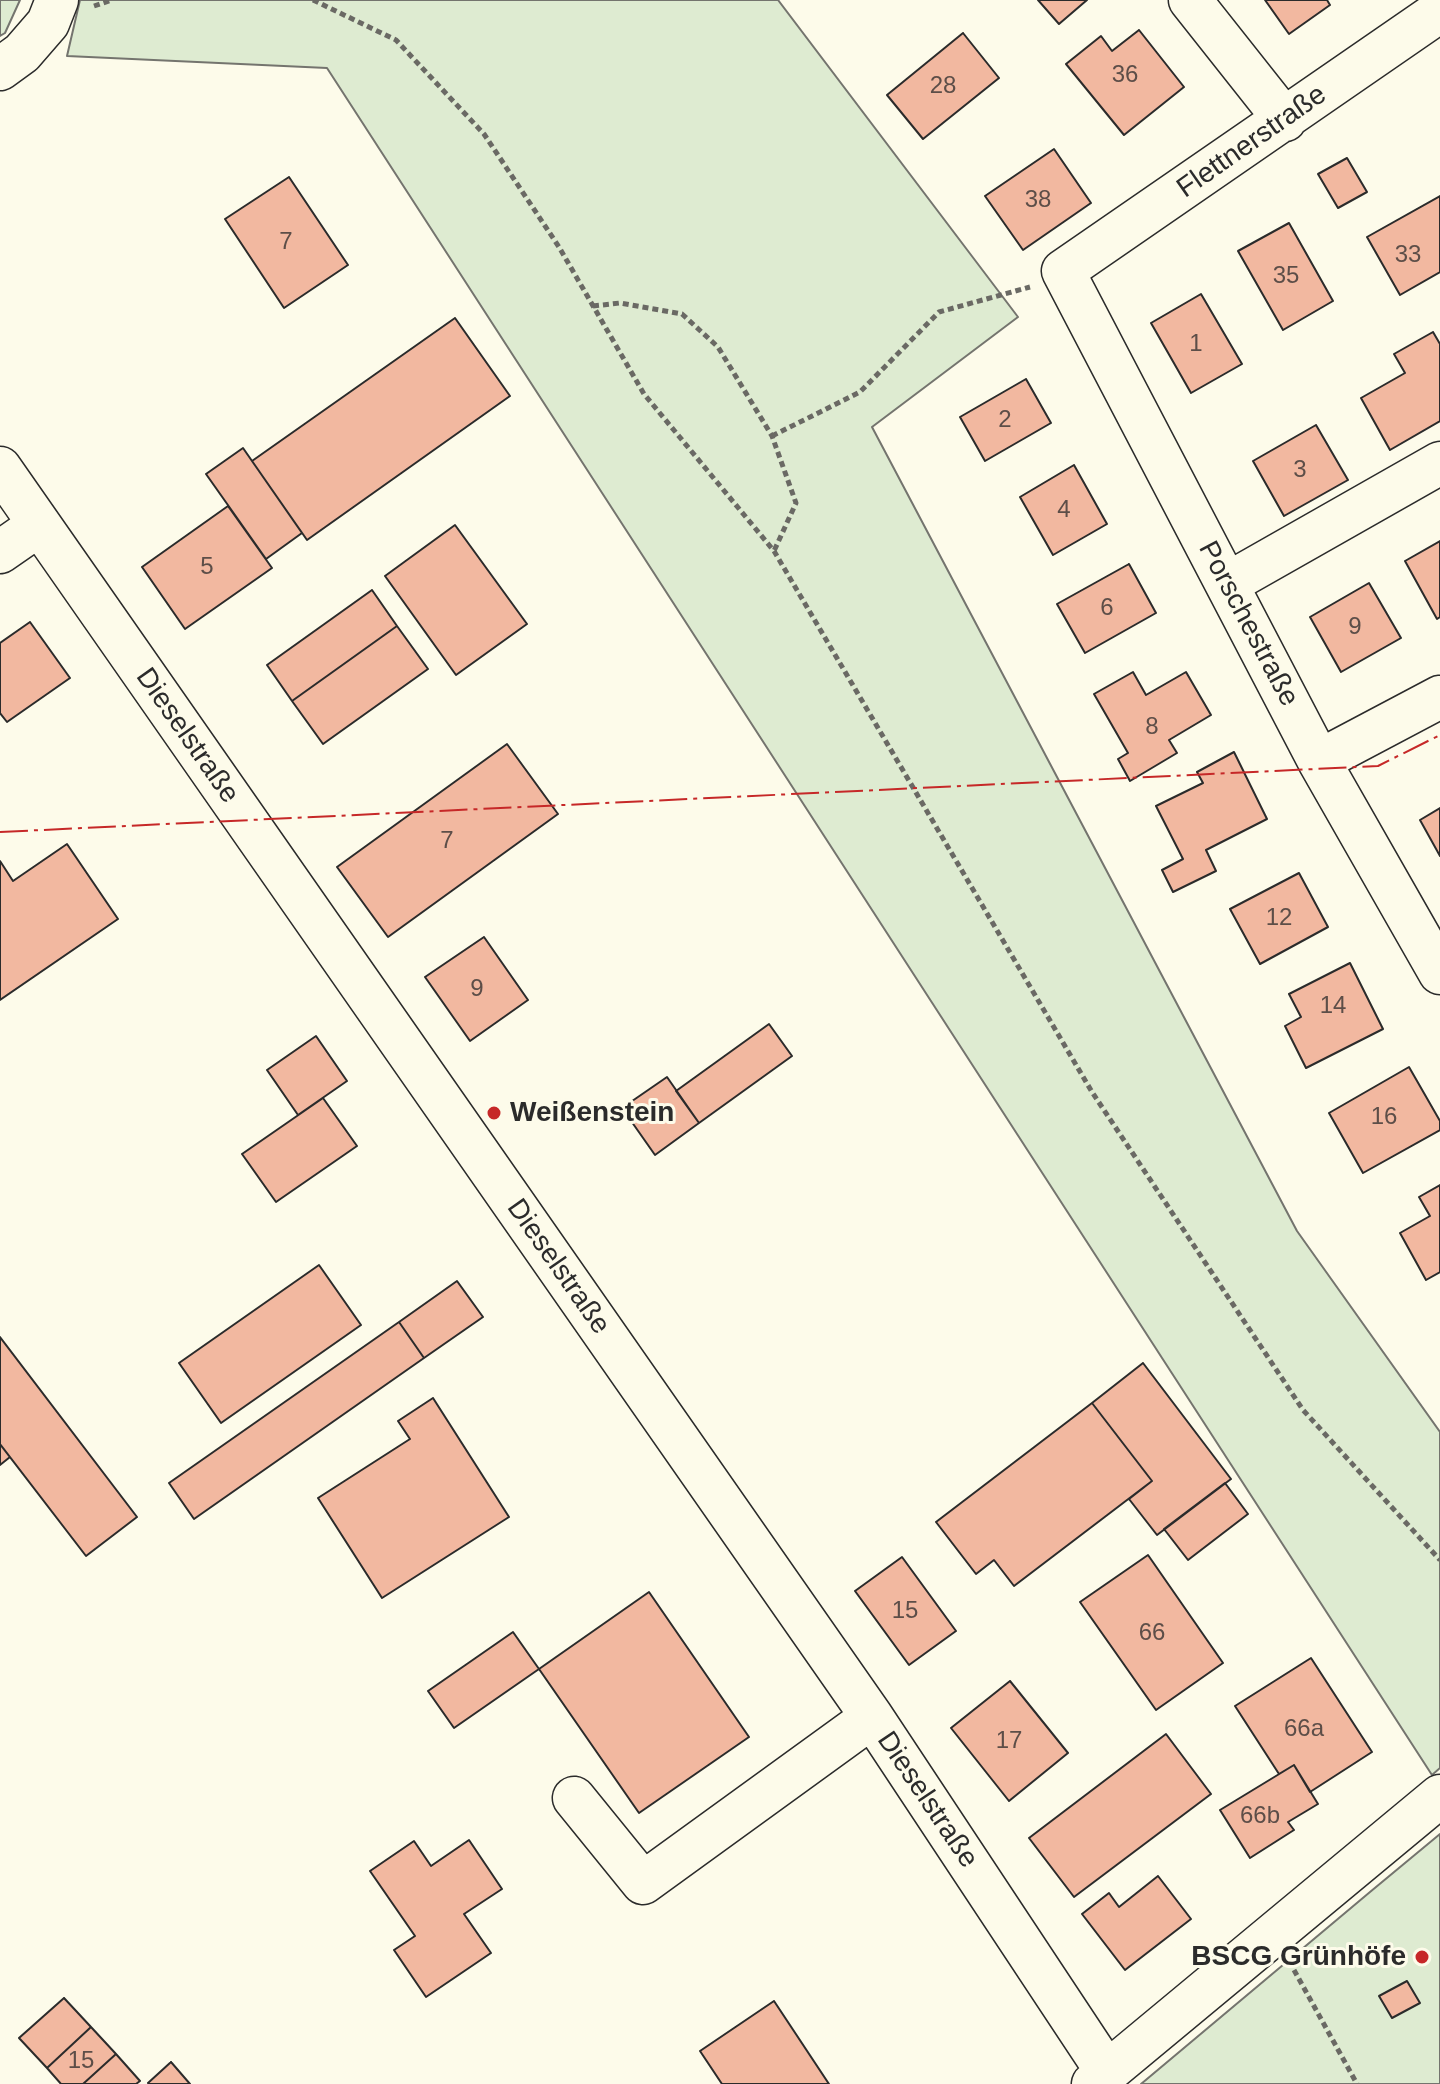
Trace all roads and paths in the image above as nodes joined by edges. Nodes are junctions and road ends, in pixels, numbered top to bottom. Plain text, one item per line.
1 (57, 0) edge
2 (313, 0) edge
3 (1190, 0) edge
4 (1440, 11) edge
5 (0, 69) edge
6 (1285, 120) junction
7 (1063, 271) junction
8 (593, 306) junction
9 (772, 436) junction
10 (1440, 463) edge
11 (0, 468) edge
12 (39, 525) junction
13 (774, 551) junction
14 (0, 552) edge
15 (1227, 584) junction
16 (1440, 697) edge
17 (1319, 761) junction
18 (1440, 973) edge
19 (1440, 1560) edge
20 (872, 1717) junction
21 (1440, 1796) edge
22 (574, 1798) dead end
23 (1274, 1934) junction
24 (1100, 2078) edge
25 (1357, 2084) edge

1 - 5 street
2 - 8 path
3 - 6 street
4 - 6 street, Flettnerstraße
6 - 7 street, Flettnerstraße
7 - 9 path
7 - 15 street, Porschestraße
8 - 9 path
8 - 13 path
9 - 13 path
10 - 15 street
11 - 12 street, Dieselstraße
12 - 14 street
12 - 20 street, Dieselstraße
13 - 19 path
15 - 17 street, Porschestraße
16 - 17 street
17 - 18 street, Porschestraße
20 - 22 street
20 - 24 street, Dieselstraße
21 - 23 street
23 - 24 street
23 - 25 path

